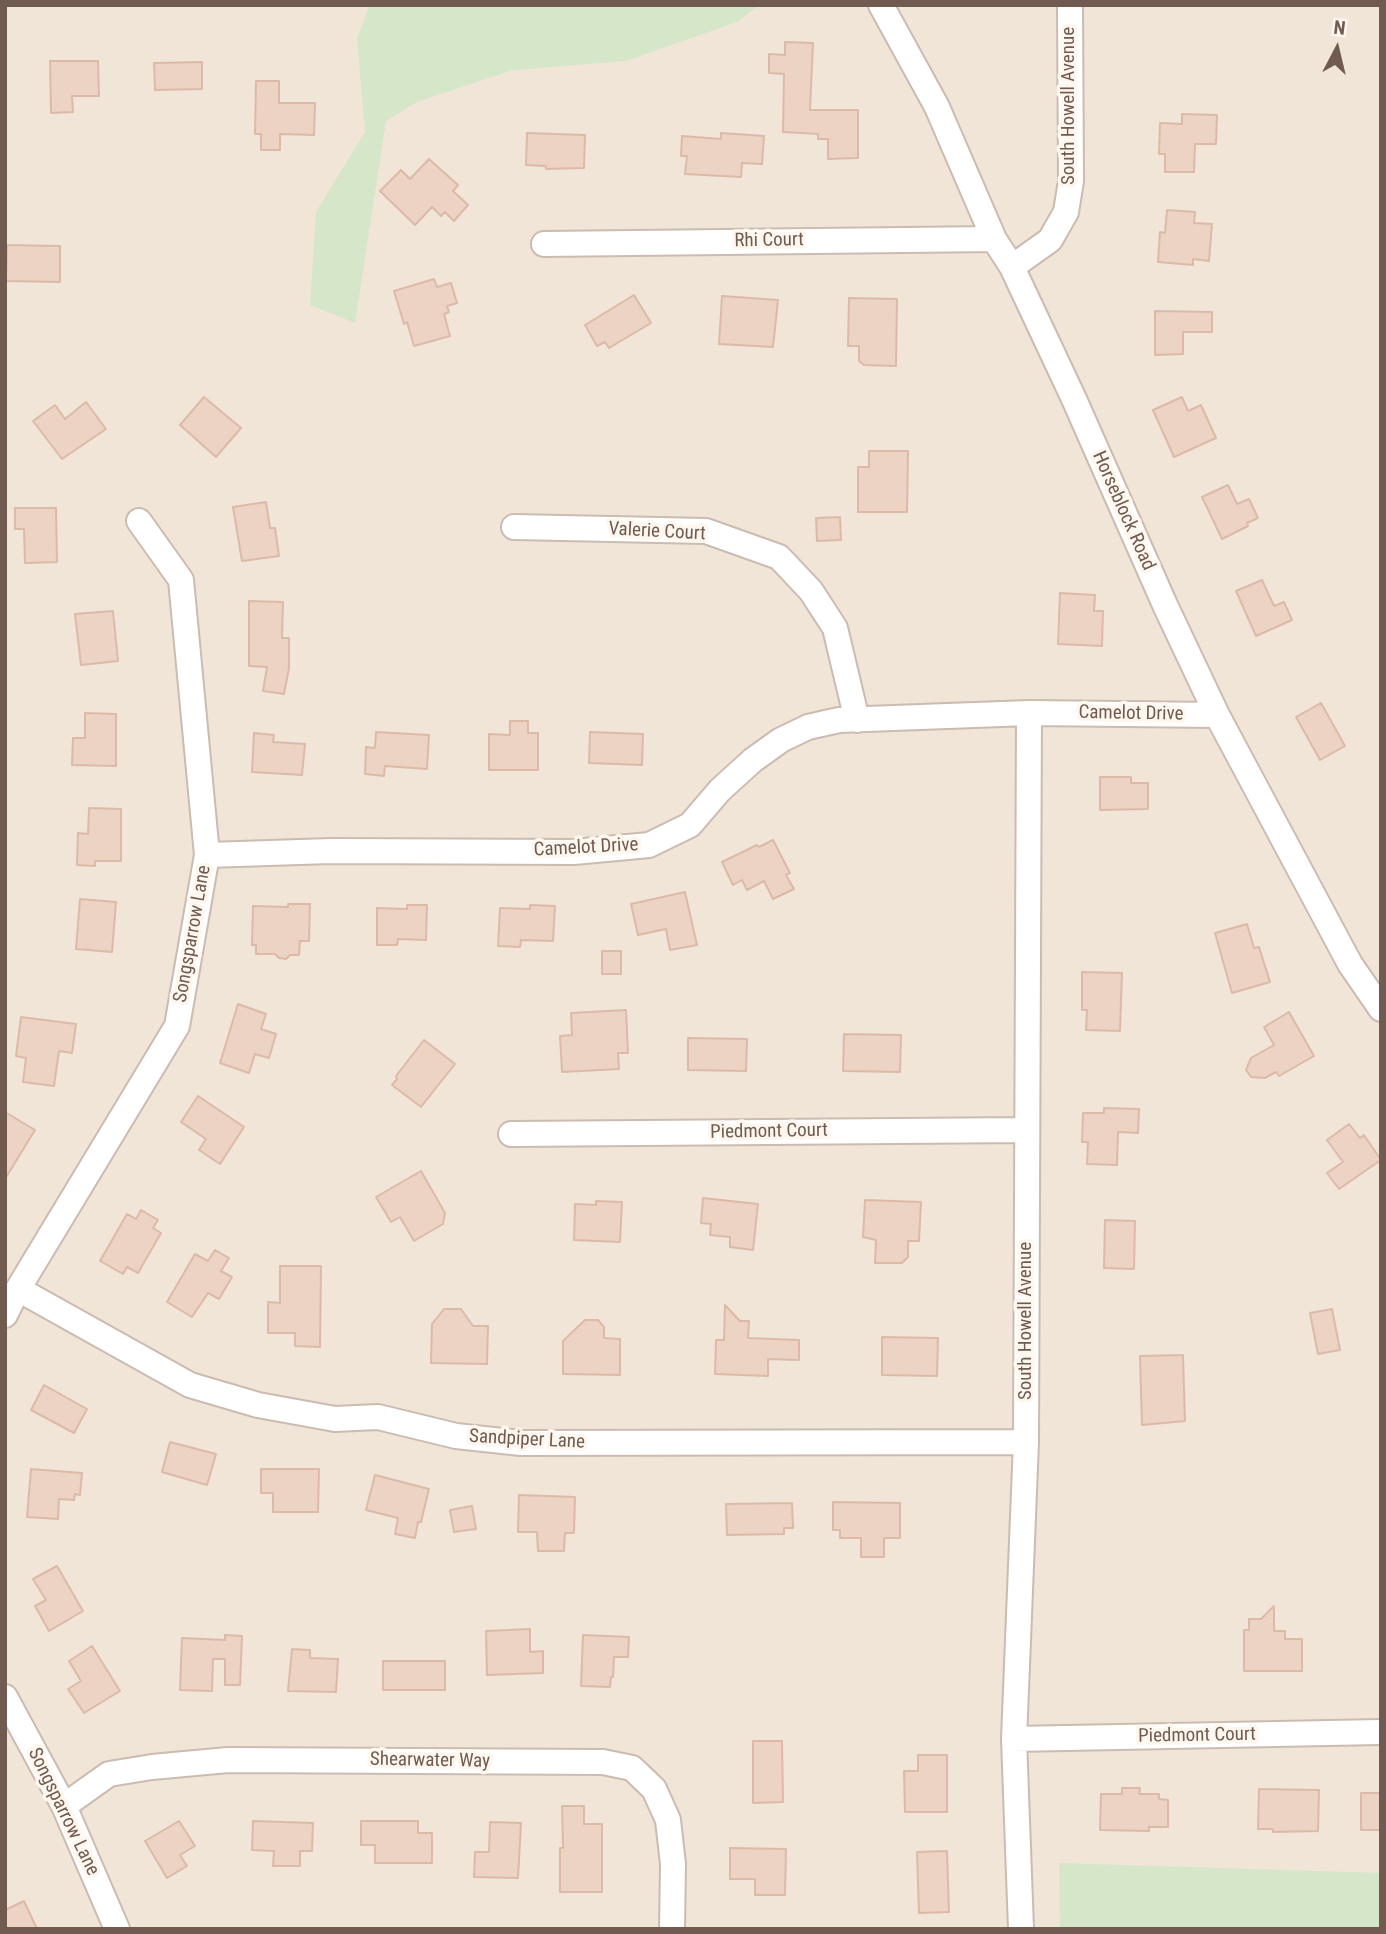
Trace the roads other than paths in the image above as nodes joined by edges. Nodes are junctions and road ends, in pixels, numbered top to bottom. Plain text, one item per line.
1 (881, 5) edge
2 (1070, 5) edge
3 (994, 239) junction
4 (544, 244) dead end
5 (1012, 268) junction
6 (139, 521) dead end
7 (514, 527) dead end
8 (1028, 713) junction
9 (1217, 715) junction
10 (857, 720) junction
11 (207, 855) junction
12 (1381, 1009) edge
13 (1027, 1129) junction
14 (511, 1134) dead end
15 (18, 1289) junction
16 (5, 1314) edge
17 (1026, 1442) junction
18 (5, 1697) edge
19 (1381, 1732) edge
20 (1014, 1739) junction
21 (64, 1806) junction
22 (117, 1929) edge
23 (672, 1929) edge
24 (1021, 1929) edge

1 - 3 street, Horseblock Road
2 - 5 street, South Howell Avenue
3 - 4 street, Rhi Court
3 - 5 street, Horseblock Road
5 - 9 street, Horseblock Road
6 - 11 street, Songsparrow Lane
7 - 10 street, Valerie Court
8 - 9 street, Camelot Drive
8 - 10 street, Camelot Drive
8 - 13 street, South Howell Avenue
9 - 12 street, Horseblock Road
10 - 11 street, Camelot Drive
11 - 15 street, Songsparrow Lane
13 - 14 street, Piedmont Court
13 - 17 street, South Howell Avenue
15 - 16 street, Songsparrow Lane
15 - 17 street, Sandpiper Lane
17 - 20 street, South Howell Avenue
18 - 21 street, Songsparrow Lane
19 - 20 street, Piedmont Court
20 - 24 street, South Howell Avenue
21 - 22 street, Songsparrow Lane
21 - 23 street, Shearwater Way

